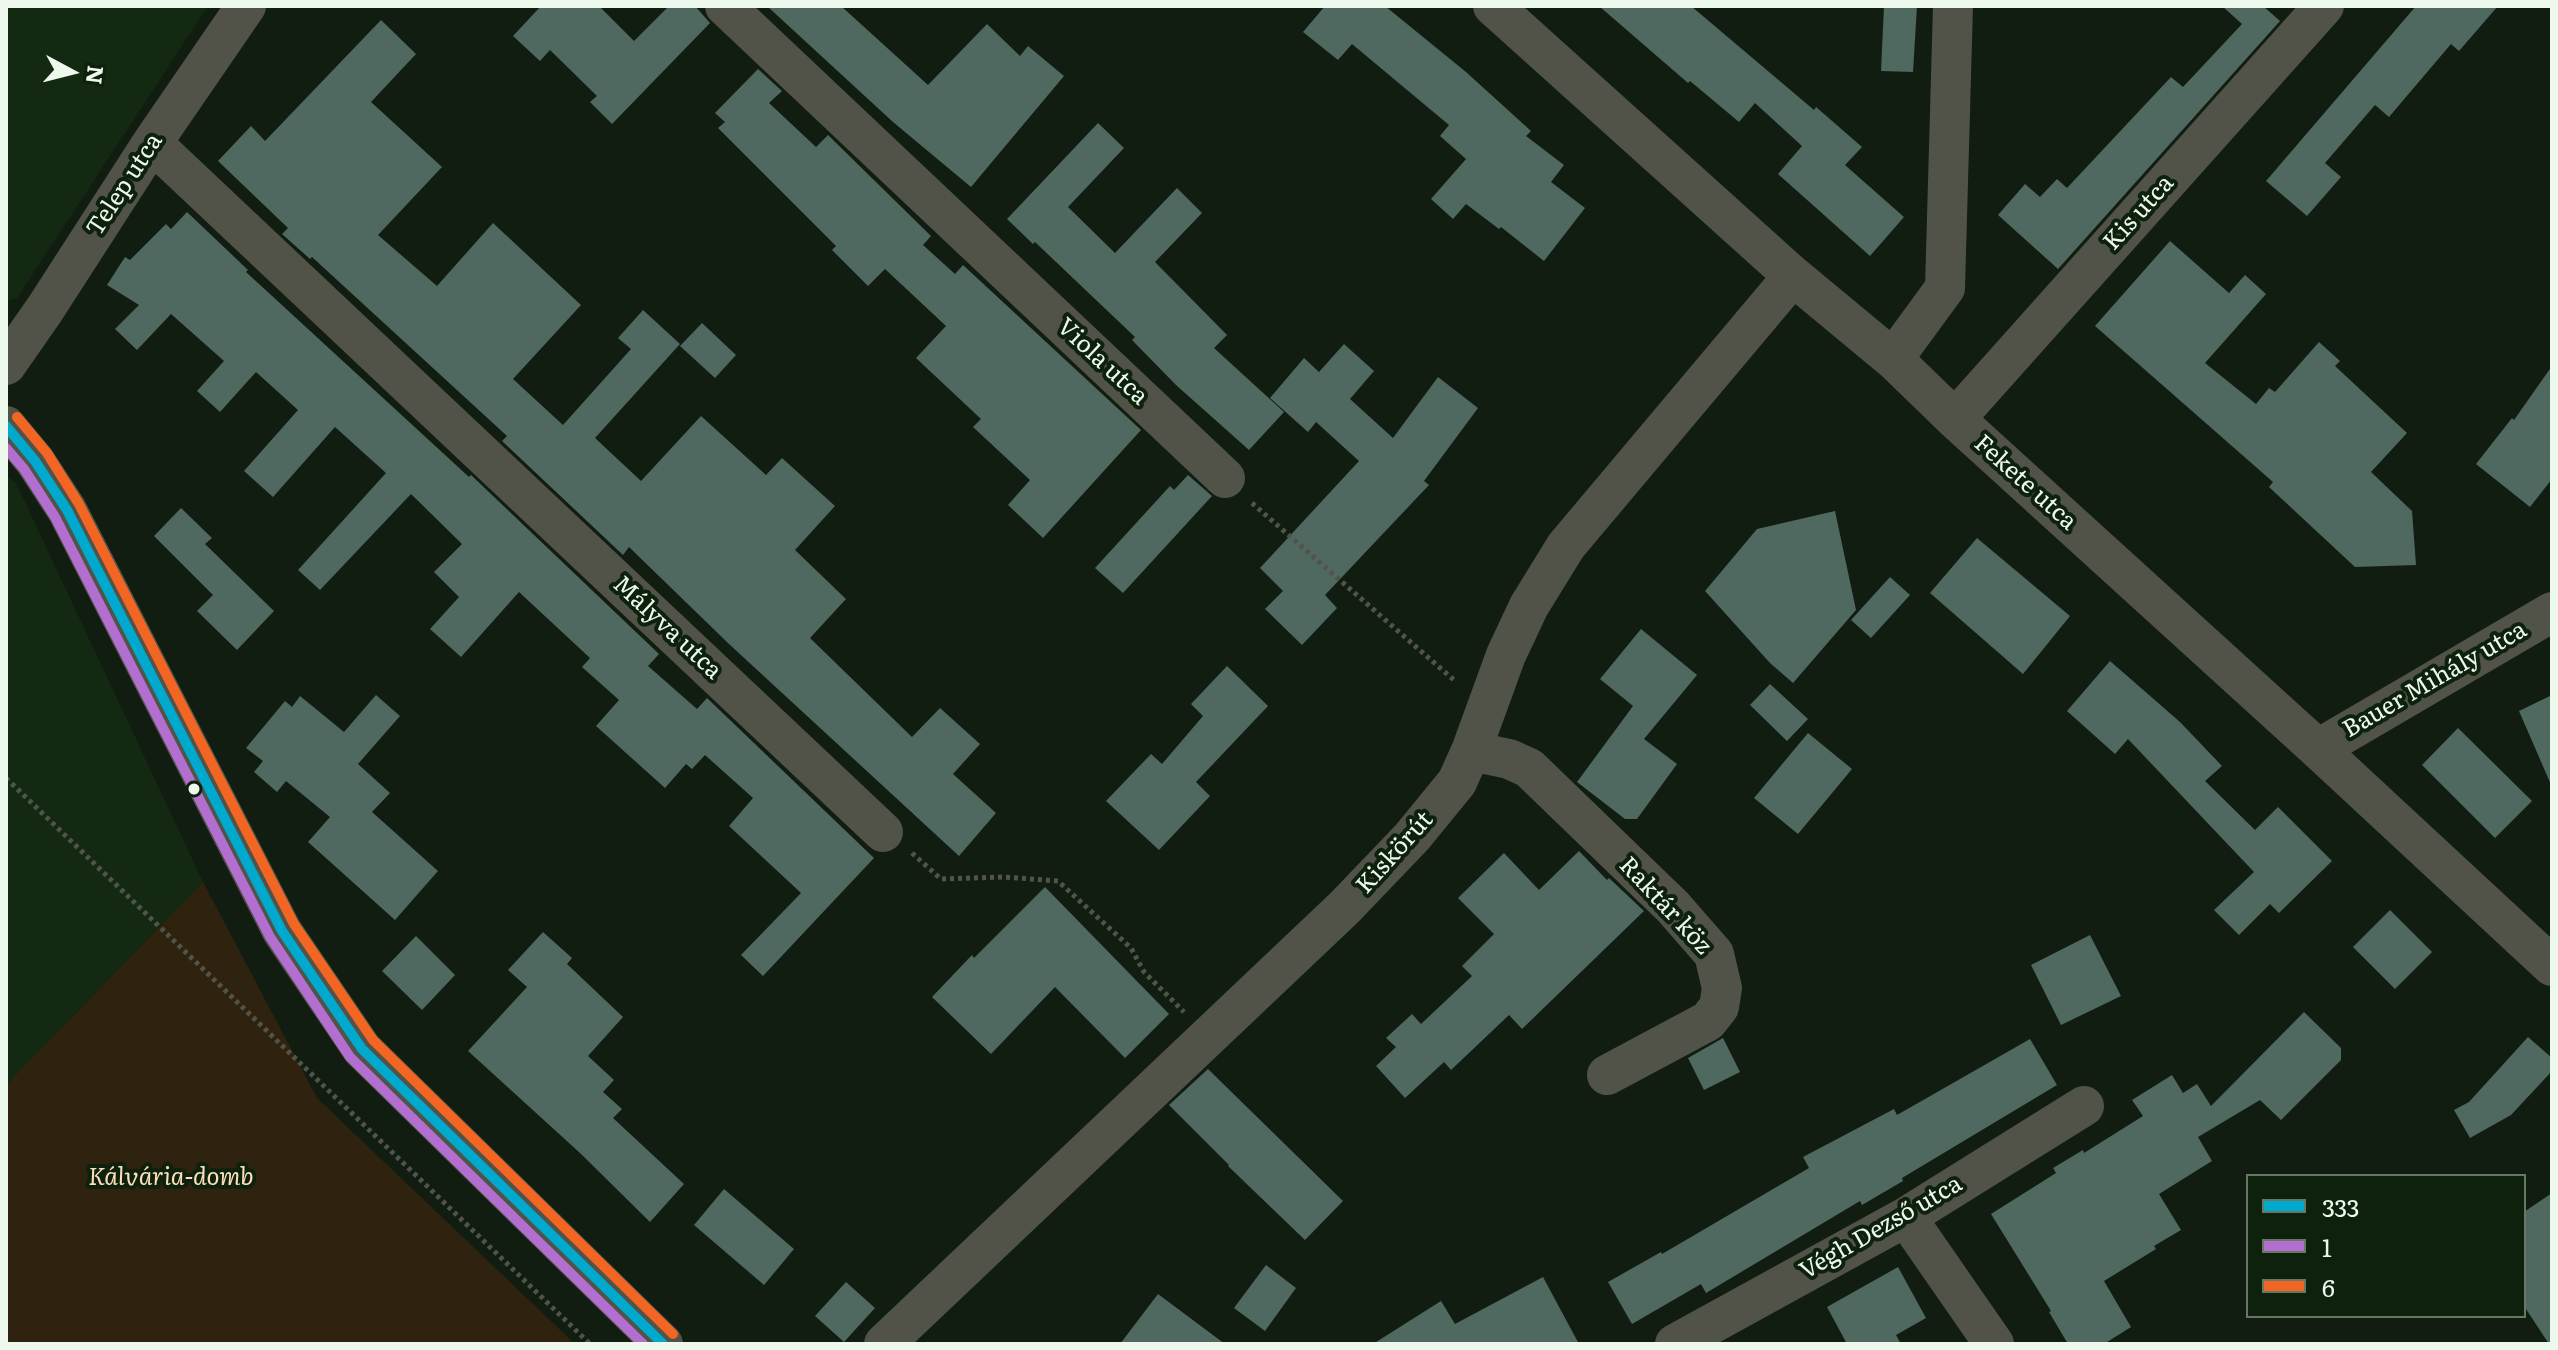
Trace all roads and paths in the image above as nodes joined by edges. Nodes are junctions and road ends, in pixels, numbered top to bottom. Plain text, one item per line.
1 (246, 6) edge
2 (725, 6) edge
3 (1493, 6) edge
4 (1953, 6) edge
5 (2324, 6) edge
6 (152, 143) junction
7 (1793, 276) junction
8 (1893, 359) junction
9 (6, 365) edge
10 (1955, 419) junction
11 (6, 426) edge
12 (1225, 478) joint
13 (2552, 612) edge
14 (1487, 709) junction
15 (2318, 749) junction
16 (1471, 751) junction
17 (6, 778) edge
18 (883, 832) joint
19 (2552, 966) edge
20 (1209, 1037) junction
21 (1607, 1075) dead end
22 (2084, 1106) dead end
23 (1906, 1217) junction
24 (590, 1344) edge
25 (663, 1344) edge
26 (884, 1344) edge
27 (1675, 1344) edge
28 (1994, 1344) edge

1 - 6 street, Telep utca
2 - 12 street, Viola utca
3 - 7 street, Fekete utca
4 - 8 street
5 - 10 street, Kis utca
6 - 9 street, Telep utca
6 - 18 street, Mályva utca
7 - 8 street, Fekete utca
7 - 14 street, Kiskörút
8 - 10 street, Fekete utca
10 - 15 street, Fekete utca
11 - 25 street
12 - 14 path
13 - 15 street, Bauer Mihály utca
14 - 16 street, Kiskörút
15 - 19 street, Fekete utca
16 - 20 street, Kiskörút
16 - 21 street, Raktár köz
17 - 24 path
18 - 20 path
20 - 26 street, Kiskörút
22 - 23 street, Végh Dezső utca
23 - 27 street, Végh Dezső utca
23 - 28 street

